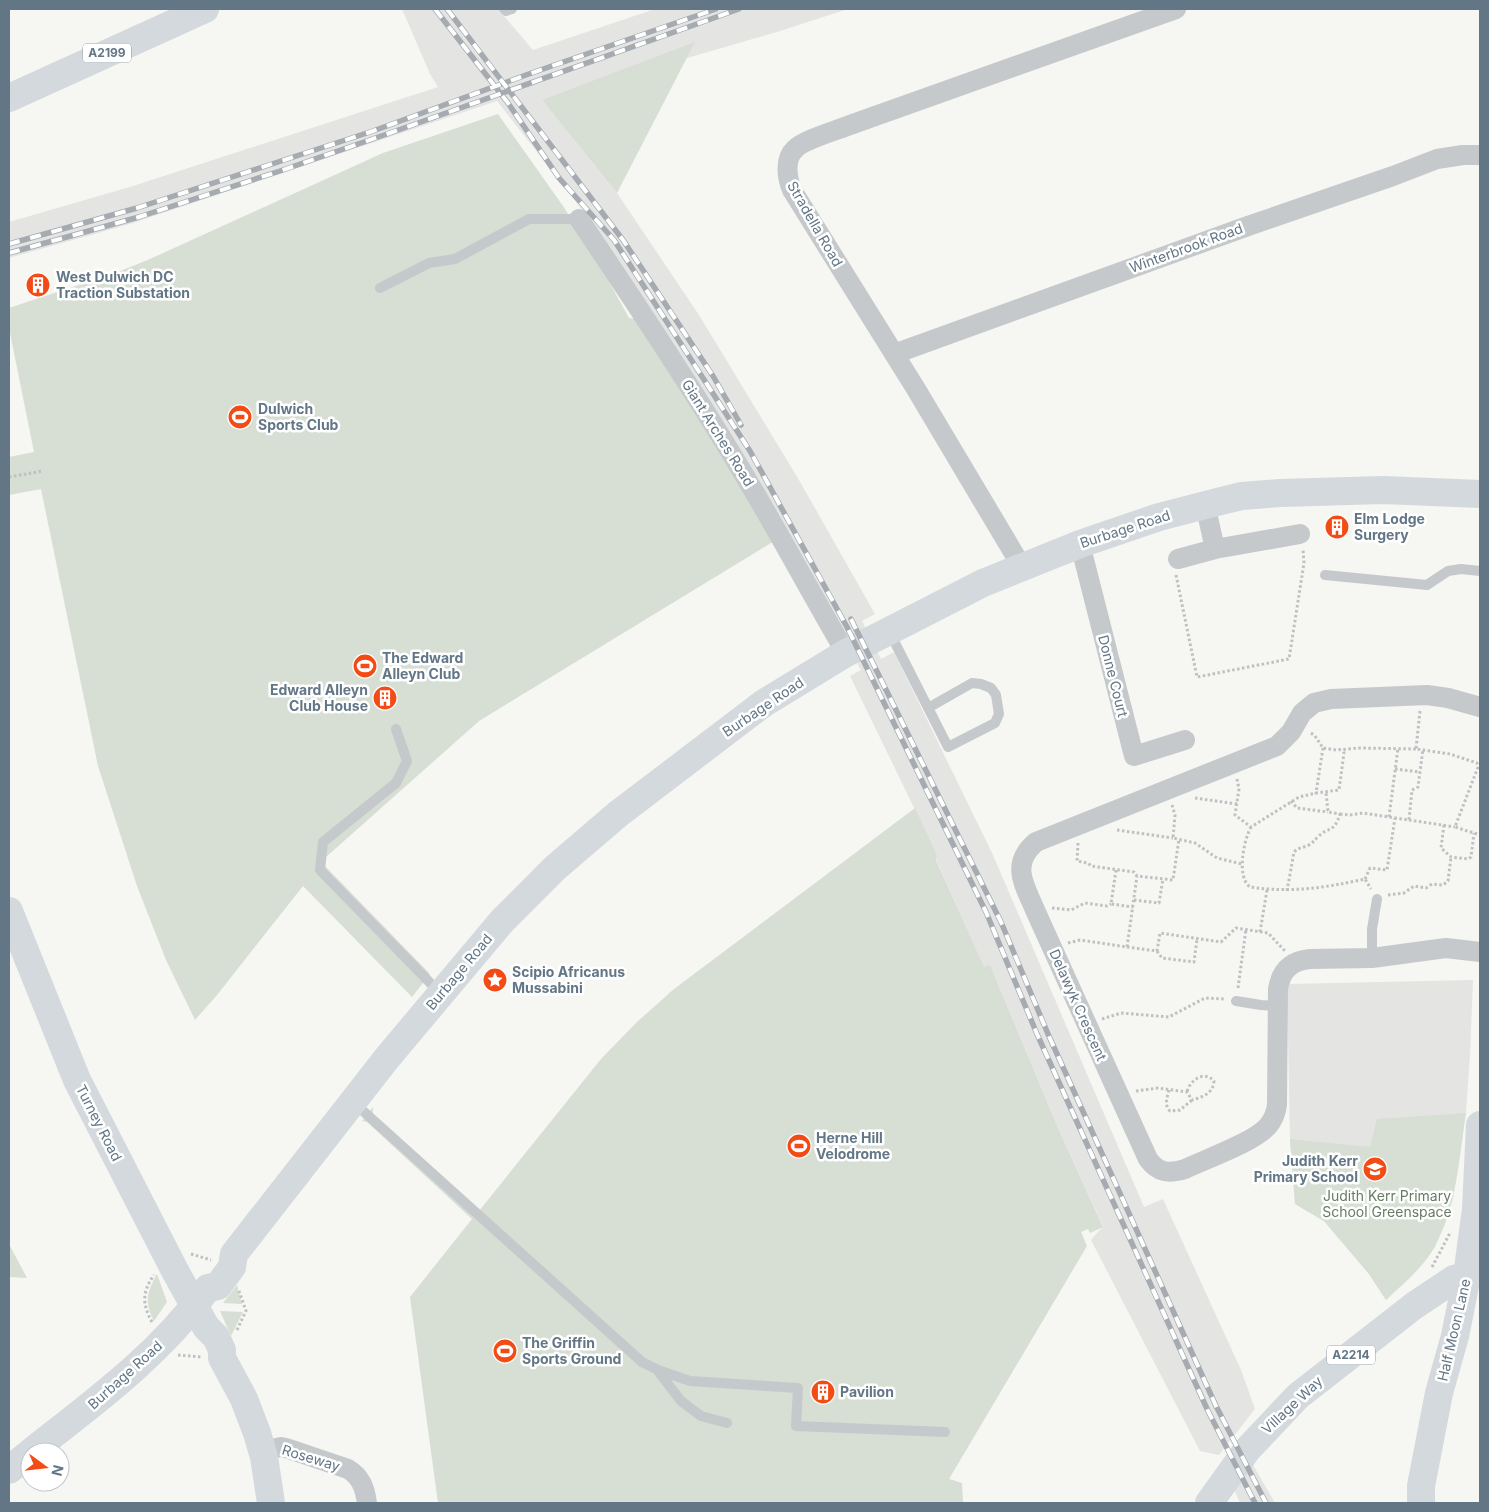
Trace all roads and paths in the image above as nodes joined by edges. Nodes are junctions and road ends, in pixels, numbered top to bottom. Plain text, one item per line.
1 (205, 9) edge
2 (504, 9) edge
3 (512, 9) edge
4 (1176, 9) edge
5 (9, 98) edge
6 (1480, 155) edge
7 (579, 219) joint
8 (380, 288) dead end
9 (894, 354) junction
10 (42, 471) dead end
11 (9, 477) edge
12 (1480, 494) edge
13 (1205, 504) junction
14 (1300, 534) joint
15 (1080, 544) junction
16 (1215, 549) junction
17 (1178, 559) joint
18 (1022, 567) junction
19 (1480, 571) edge
20 (1325, 576) dead end
21 (889, 630) junction
22 (846, 653) junction
23 (1419, 695) junction
24 (1480, 707) edge
25 (928, 708) junction
26 (1296, 723) junction
27 (396, 730) dead end
28 (1184, 740) dead end
29 (1323, 748) junction
30 (1398, 748) junction
31 (1416, 748) junction
32 (1343, 749) junction
33 (1423, 749) junction
34 (1234, 763) junction
35 (1395, 769) junction
36 (1420, 772) junction
37 (1175, 787) junction
38 (1326, 792) junction
39 (1316, 793) junction
40 (1291, 802) junction
41 (1237, 804) junction
42 (1328, 812) junction
43 (1340, 814) junction
44 (1389, 817) junction
45 (1395, 818) junction
46 (1408, 820) junction
47 (1085, 822) junction
48 (1444, 825) junction
49 (1252, 827) junction
50 (1455, 827) junction
51 (1474, 833) junction
52 (1480, 835) edge
53 (1173, 838) junction
54 (1179, 839) junction
55 (1451, 857) junction
56 (1242, 864) junction
57 (1116, 870) junction
58 (1137, 876) junction
59 (1163, 879) junction
60 (1365, 879) junction
61 (1267, 890) junction
62 (1287, 891) junction
63 (1377, 899) junction
64 (1134, 900) junction
65 (1111, 904) junction
66 (1133, 907) junction
67 (1035, 910) junction
68 (9, 911) edge
69 (1246, 929) junction
70 (1260, 932) junction
71 (1197, 938) junction
72 (1127, 947) junction
73 (1053, 950) junction
74 (1157, 951) junction
75 (1480, 952) edge
76 (1372, 958) junction
77 (1294, 962) junction
78 (440, 994) junction
79 (1236, 1001) junction
80 (1278, 1006) junction
81 (1087, 1025) junction
82 (1169, 1090) junction
83 (1187, 1092) junction
84 (1119, 1096) junction
85 (1192, 1100) junction
86 (353, 1101) junction
87 (1480, 1125) edge
88 (1477, 1236) edge
89 (186, 1253) dead end
90 (224, 1258) junction
91 (158, 1270) dead end
92 (1467, 1276) junction
93 (238, 1286) dead end
94 (1437, 1291) junction
95 (202, 1307) junction
96 (154, 1327) dead end
97 (220, 1350) junction
98 (173, 1354) dead end
99 (658, 1370) junction
100 (727, 1423) dead end
101 (945, 1432) dead end
102 (44, 1442) edge
103 (262, 1450) junction
104 (20, 1461) edge
105 (9, 1470) edge
106 (271, 1503) edge
107 (367, 1503) edge
108 (1209, 1503) edge
109 (1421, 1503) edge

1 - 5 street, A2199
2 - 3 lane
4 - 9 street, Stradella Road
6 - 9 street, Winterbrook Road
7 - 8 lane
7 - 22 street, Giant Arches Road
9 - 18 street, Stradella Road
10 - 11 path
12 - 13 street, Burbage Road
13 - 15 street, Burbage Road
13 - 16 street
14 - 16 street
14 - 17 path
15 - 18 street, Burbage Road
15 - 28 street, Donne Court
16 - 17 street
18 - 21 street, Burbage Road
19 - 20 lane
21 - 22 street, Burbage Road
21 - 25 lane
22 - 78 street, Burbage Road
23 - 24 street, Delawyk Crescent
23 - 26 street, Delawyk Crescent
23 - 31 path
25 - 25 lane
26 - 29 path
26 - 34 street, Delawyk Crescent
27 - 78 lane
29 - 32 path
29 - 39 path
30 - 31 path
30 - 32 path
30 - 35 path
31 - 33 path
32 - 38 path
33 - 36 path
33 - 50 path
34 - 37 street, Delawyk Crescent
34 - 41 path
35 - 36 path
35 - 44 path
36 - 46 path
37 - 41 path
37 - 47 street, Delawyk Crescent
37 - 53 path
38 - 39 path
38 - 42 path
39 - 40 path
40 - 42 path
40 - 49 path
41 - 49 path
42 - 43 path
43 - 44 path
43 - 62 path
44 - 45 path
45 - 46 path
45 - 60 path
46 - 48 path
47 - 53 path
47 - 57 path
47 - 67 street, Delawyk Crescent
48 - 50 path
48 - 55 path
49 - 56 path
50 - 51 path
51 - 52 path
51 - 55 path
53 - 54 path
54 - 56 path
54 - 59 path
55 - 63 path
56 - 61 path
57 - 58 path
57 - 65 path
58 - 59 path
58 - 64 path
59 - 64 path
60 - 62 path
60 - 63 path
61 - 62 path
61 - 70 path
63 - 76 lane
64 - 66 path
65 - 66 path
65 - 67 path
66 - 72 path
67 - 73 street, Delawyk Crescent
68 - 95 street, Turney Road
69 - 70 path
69 - 71 path
69 - 79 path
70 - 77 path
71 - 74 path
71 - 74 path
72 - 73 path
72 - 74 path
73 - 81 street, Delawyk Crescent
75 - 76 street
76 - 77 street
77 - 80 street, Delawyk Crescent
78 - 86 street, Burbage Road
79 - 80 lane
79 - 81 path
80 - 84 street, Delawyk Crescent
81 - 84 street, Delawyk Crescent
82 - 83 path
82 - 84 path
82 - 85 path
83 - 85 path
83 - 85 path
86 - 90 street, Burbage Road
86 - 99 lane
87 - 88 street, Half Moon Lane
88 - 92 street, Half Moon Lane
88 - 94 path
89 - 90 path
90 - 95 street, Burbage Road
91 - 96 path
92 - 94 street, Village Way / A2214
92 - 109 street, Half Moon Lane
93 - 97 path
94 - 108 street, Village Way / A2214
95 - 97 street, Turney Road
95 - 102 street, Burbage Road
97 - 98 path
97 - 103 street, Turney Road
99 - 100 lane
99 - 101 lane
103 - 106 street, Turney Road
103 - 107 street, Roseway
104 - 105 street, Burbage Road

